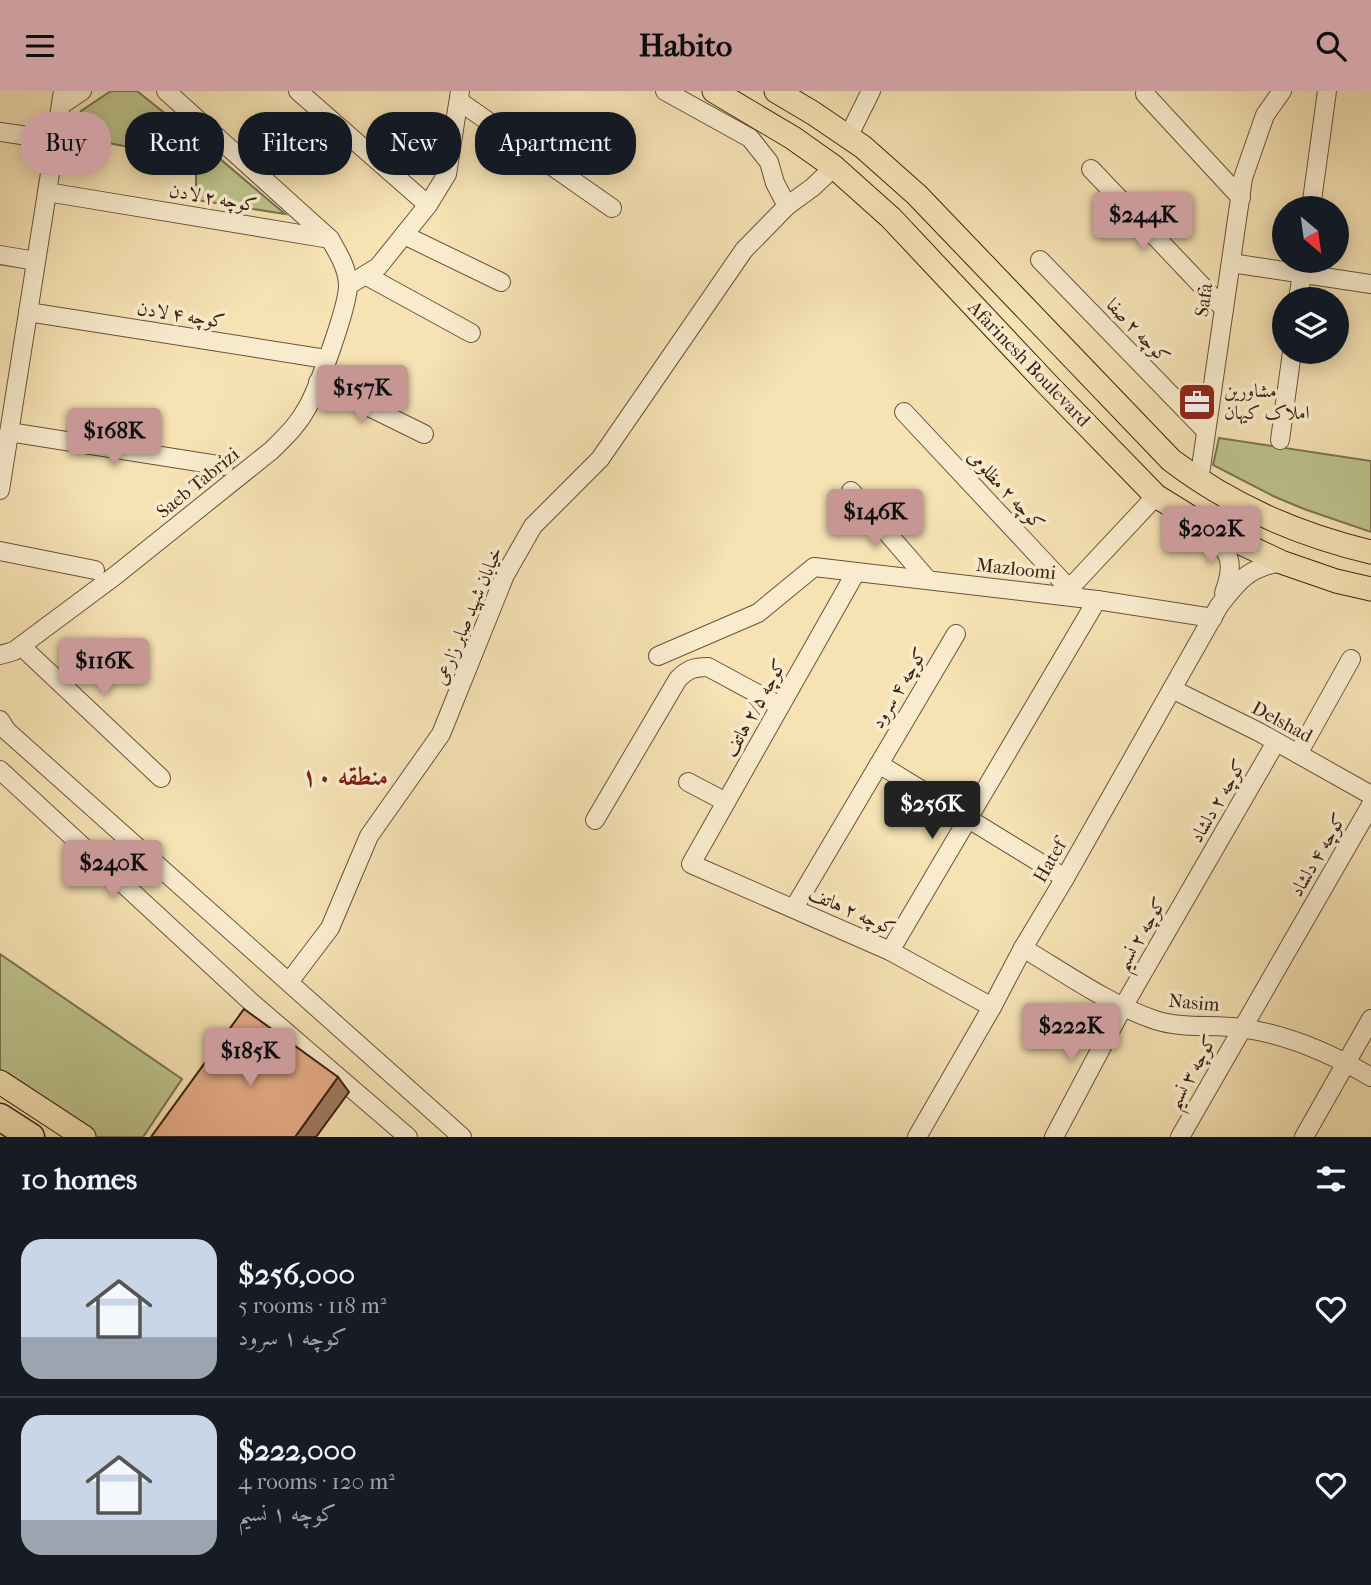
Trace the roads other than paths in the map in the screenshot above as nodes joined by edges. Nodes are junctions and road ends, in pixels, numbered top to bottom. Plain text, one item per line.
1 (82, 91) edge
2 (166, 91) edge
3 (298, 91) edge
4 (665, 91) edge
5 (714, 91) edge
6 (776, 91) edge
7 (871, 91) edge
8 (1282, 91) edge
9 (1327, 91) edge
10 (1145, 94) dead end
11 (459, 96) edge
12 (62, 98) edge
13 (0, 132) edge
14 (21, 135) edge
15 (848, 137) junction
16 (834, 167) junction
17 (1091, 169) dead end
18 (50, 175) edge
19 (47, 192) junction
20 (1313, 196) edge
21 (1241, 198) junction
22 (428, 205) junction
23 (787, 206) junction
24 (612, 208) dead end
25 (404, 235) junction
26 (330, 239) junction
27 (0, 255) edge
28 (1040, 260) dead end
29 (36, 261) junction
30 (1231, 263) junction
31 (1272, 265) edge
32 (1327, 273) edge
33 (365, 275) junction
34 (501, 282) dead end
35 (1371, 284) edge
36 (348, 285) junction
37 (1224, 309) junction
38 (28, 312) junction
39 (471, 333) dead end
40 (326, 359) junction
41 (1290, 364) edge
42 (9, 378) edge
43 (318, 382) junction
44 (904, 412) dead end
45 (1206, 431) junction
46 (9, 432) junction
47 (424, 434) dead end
48 (1280, 440) dead end
49 (225, 466) dead end
50 (1199, 481) junction
51 (0, 490) edge
52 (851, 491) dead end
53 (1156, 496) junction
54 (1203, 526) junction
55 (0, 551) edge
56 (1371, 552) edge
57 (1281, 562) junction
58 (95, 570) dead end
59 (856, 572) junction
60 (928, 580) junction
61 (1371, 589) edge
62 (1073, 593) junction
63 (1097, 600) junction
64 (1216, 612) junction
65 (956, 634) dead end
66 (12, 651) edge
67 (658, 656) dead end
68 (1351, 659) dead end
69 (0, 663) edge
70 (1172, 689) junction
71 (780, 706) junction
72 (0, 720) edge
73 (1276, 742) junction
74 (1298, 754) junction
75 (879, 764) junction
76 (0, 770) edge
77 (161, 778) dead end
78 (688, 782) dead end
79 (1371, 795) edge
80 (726, 802) junction
81 (1371, 805) edge
82 (968, 817) junction
83 (595, 820) dead end
84 (691, 864) joint
85 (1065, 878) junction
86 (1196, 881) joint
87 (794, 908) junction
88 (1023, 948) junction
89 (890, 951) junction
90 (289, 982) junction
91 (992, 1007) junction
92 (1123, 1007) junction
93 (1371, 1019) edge
94 (1241, 1028) junction
95 (1345, 1062) junction
96 (1371, 1077) edge
97 (0, 1081) edge
98 (0, 1117) edge
99 (31, 1137) edge
100 (84, 1137) edge
101 (408, 1137) edge
102 (462, 1137) edge
103 (917, 1137) edge
104 (1054, 1137) edge
105 (1180, 1137) edge
106 (1304, 1137) edge

1 - 12 street
2 - 26 street
3 - 22 street
4 - 23 street
5 - 16 main road, Afarinesh Boulevard
6 - 15 main road, Afarinesh Boulevard
7 - 15 street
8 - 21 street, Safa
9 - 20 street
10 - 21 street
11 - 22 street
11 - 24 street
13 - 14 street
15 - 50 main road, Afarinesh Boulevard
16 - 23 street, خیابان شهید صابر زارعی
16 - 53 main road, Afarinesh Boulevard
17 - 37 street
18 - 19 street
19 - 26 street, کوچه ۲ لادن
19 - 29 street
21 - 30 street, Safa
22 - 25 street
23 - 90 street, خیابان شهید صابر زارعی
25 - 33 street
25 - 34 street
26 - 36 street
27 - 29 street
28 - 45 street, کوچه ۲ صفا
29 - 38 street
30 - 31 street
30 - 37 street, Safa
32 - 35 street
33 - 36 street
33 - 39 street
36 - 40 street, Saeb Tabrizi
37 - 45 street, Safa
38 - 40 street, کوچه ۴ لادن
38 - 42 street
40 - 43 street, Saeb Tabrizi
41 - 48 street
42 - 46 street
43 - 47 street
43 - 66 street, Saeb Tabrizi
44 - 62 street, کوچه ۲ مظلومی
45 - 50 street, Safa
46 - 49 street
46 - 51 street
50 - 56 main road, Afarinesh Boulevard
52 - 60 street
53 - 54 main road, Afarinesh Boulevard
53 - 62 street
54 - 57 main road, Afarinesh Boulevard
54 - 64 street, Hatef
55 - 58 street
57 - 61 main road, Afarinesh Boulevard
57 - 64 street, Hatef
59 - 60 street, Mazloomi
59 - 67 street, Mazloomi
59 - 71 street, کوچه ۲/۵ هاتف
60 - 62 street, Mazloomi
62 - 63 street, Mazloomi
63 - 64 street, Mazloomi
63 - 82 street
64 - 70 street, Hatef
65 - 75 street, کوچه ۴ سرود
66 - 69 street, Saeb Tabrizi
66 - 77 street
68 - 74 street
70 - 73 street, Delshad
70 - 85 street, Hatef
71 - 80 street, کوچه ۲/۵ هاتف
71 - 83 street
72 - 90 street
73 - 74 street, Delshad
73 - 86 street, کوچه ۲ دلشاد
74 - 79 street, Delshad
75 - 82 street
75 - 87 street, کوچه ۴ سرود
76 - 101 street
78 - 80 street
80 - 84 street, کوچه ۲/۵ هاتف
81 - 94 street, کوچه ۴ دلشاد
82 - 85 street
82 - 89 street
84 - 87 street, کوچه ۲ هاتف
85 - 88 street, Hatef
86 - 92 street, کوچه ۲ نسیم
87 - 89 street, کوچه ۲ هاتف
88 - 91 street, Hatef
88 - 92 street, Nasim
89 - 91 street, کوچه ۲ هاتف
90 - 102 street
91 - 103 street, Hatef
92 - 94 street, Nasim
92 - 104 street, کوچه ۲ نسیم
93 - 95 street
94 - 95 street, Nasim
94 - 105 street, کوچه ۳ نسیم
95 - 96 street, Nasim
95 - 106 street
97 - 100 main road
98 - 99 highway

